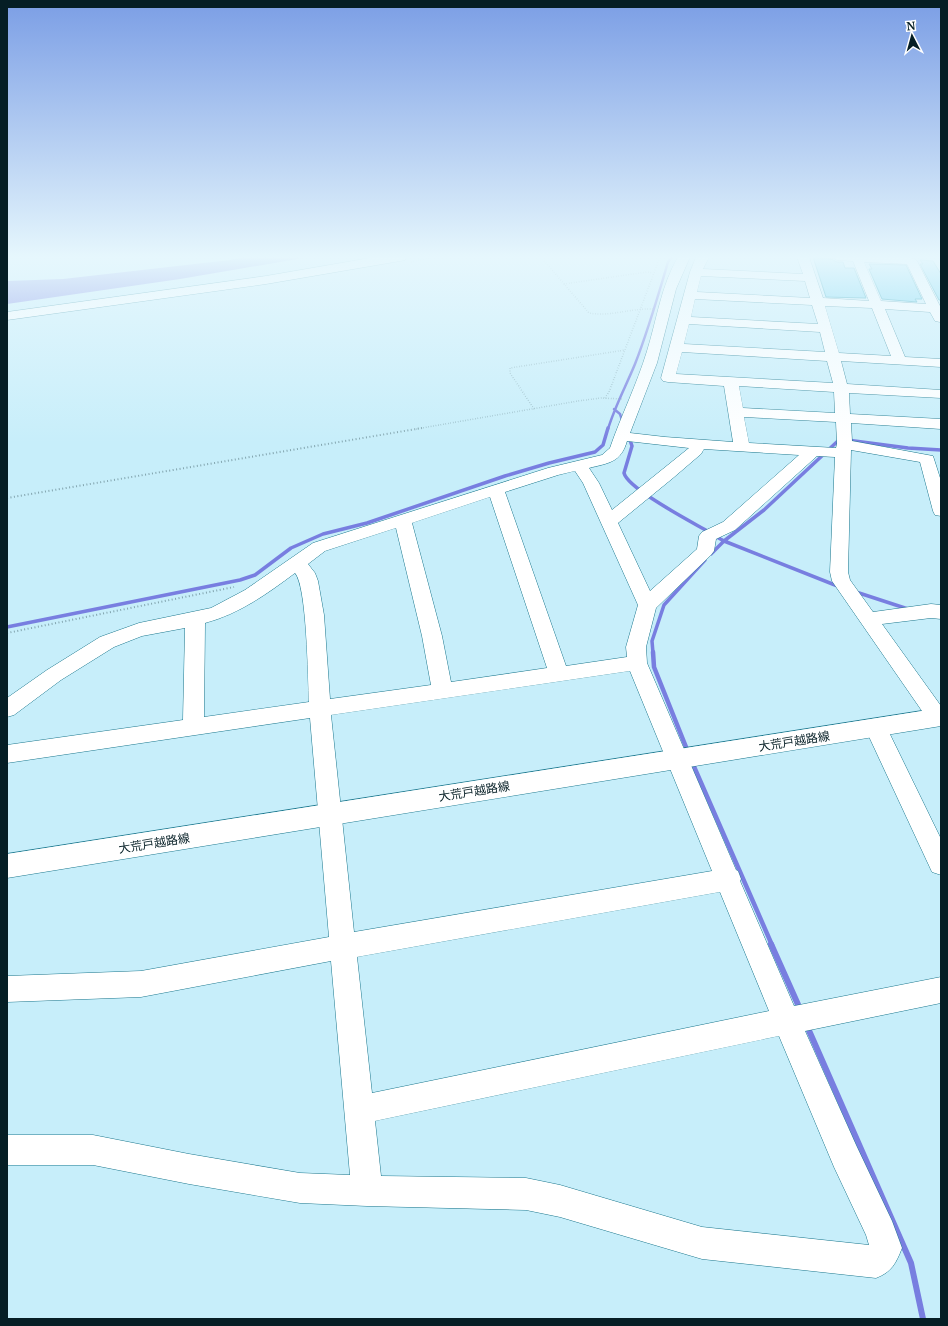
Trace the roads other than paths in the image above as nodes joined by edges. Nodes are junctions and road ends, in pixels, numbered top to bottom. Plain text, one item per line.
1 (663, 319) edge
2 (823, 319) edge
3 (882, 319) edge
4 (684, 320) joint
5 (826, 328) junction
6 (676, 348) junction
7 (834, 357) junction
8 (900, 361) junction
9 (941, 363) edge
10 (731, 382) junction
11 (841, 387) junction
12 (941, 394) edge
13 (736, 412) junction
14 (844, 419) junction
15 (941, 424) edge
16 (621, 436) junction
17 (700, 444) junction
18 (742, 447) junction
19 (844, 449) junction
20 (813, 451) junction
21 (580, 466) junction
22 (496, 489) junction
23 (941, 511) edge
24 (403, 520) junction
25 (609, 521) junction
26 (296, 562) junction
27 (647, 604) junction
28 (941, 612) edge
29 (868, 618) junction
30 (196, 619) junction
31 (637, 663) junction
32 (559, 675) junction
33 (443, 692) junction
34 (7, 709) edge
35 (320, 709) junction
36 (939, 718) edge
37 (193, 727) junction
38 (876, 728) junction
39 (7, 754) edge
40 (679, 759) junction
41 (330, 815) junction
42 (941, 864) edge
43 (7, 866) edge
44 (729, 879) junction
45 (342, 947) junction
46 (7, 988) edge
47 (941, 990) edge
48 (788, 1020) junction
49 (358, 1110) junction
50 (7, 1150) edge
51 (367, 1191) junction

1 - 16 street
2 - 5 street
3 - 8 street
4 - 5 street
4 - 6 street
5 - 7 street
6 - 7 street
6 - 10 street
7 - 8 street
7 - 11 street
8 - 9 street
10 - 11 street
10 - 13 street
11 - 12 street
11 - 14 street
13 - 14 street
13 - 18 street
14 - 15 street
14 - 19 street
16 - 17 street
16 - 21 street
17 - 18 street
17 - 25 street
18 - 20 street
19 - 20 street
19 - 23 street
19 - 29 street
20 - 27 street
21 - 22 street
21 - 25 street
22 - 24 street
22 - 32 street
24 - 26 street
24 - 33 street
25 - 27 street
26 - 30 street
26 - 35 street
27 - 31 street
28 - 29 street
29 - 36 street
30 - 34 street
30 - 37 street
31 - 32 street
31 - 40 street
32 - 33 street
33 - 35 street
35 - 37 street
35 - 41 street
36 - 38 main road, 大荒戸越路線
37 - 39 street
38 - 40 main road, 大荒戸越路線
38 - 42 street
40 - 41 main road, 大荒戸越路線
40 - 44 street
41 - 43 main road, 大荒戸越路線
41 - 45 street
44 - 45 street
44 - 48 street
45 - 46 street
45 - 49 street
47 - 48 street
48 - 49 street
48 - 51 street
49 - 51 street
50 - 51 street

